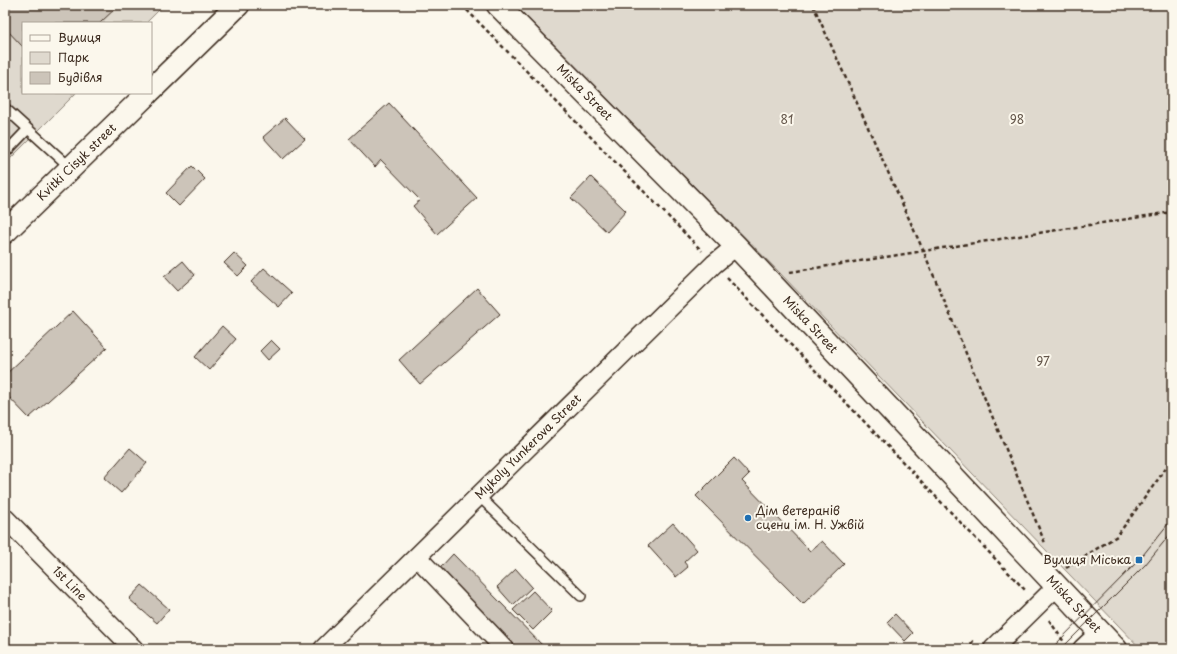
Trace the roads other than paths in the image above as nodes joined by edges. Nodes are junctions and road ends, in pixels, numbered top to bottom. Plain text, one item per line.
1 (238, 5) edge
2 (498, 5) edge
3 (152, 89) edge
4 (147, 94) edge
5 (5, 108) edge
6 (28, 129) junction
7 (5, 153) edge
8 (71, 168) junction
9 (7, 227) edge
10 (736, 246) junction
11 (479, 496) junction
12 (5, 518) edge
13 (417, 557) junction
14 (1049, 579) junction
15 (581, 596) dead end
16 (1100, 632) junction
17 (1074, 646) edge
18 (134, 649) edge
19 (323, 649) edge
20 (505, 649) edge
21 (993, 649) edge
22 (1116, 649) edge

1 - 3 street
2 - 10 street, Miska Street
4 - 8 street, Kvitki Cisyk street
5 - 6 lane
6 - 7 lane
6 - 8 lane
8 - 9 street, Kvitki Cisyk street
10 - 11 street, Mykoly Yunkerova Street
10 - 14 street, Miska Street
11 - 13 street, Mykoly Yunkerova Street
11 - 15 lane
12 - 18 street, 1st Line
13 - 19 street, Mykoly Yunkerova Street
13 - 20 street
14 - 16 street, Miska Street
14 - 21 street
16 - 17 street
16 - 22 street, Miska Street

